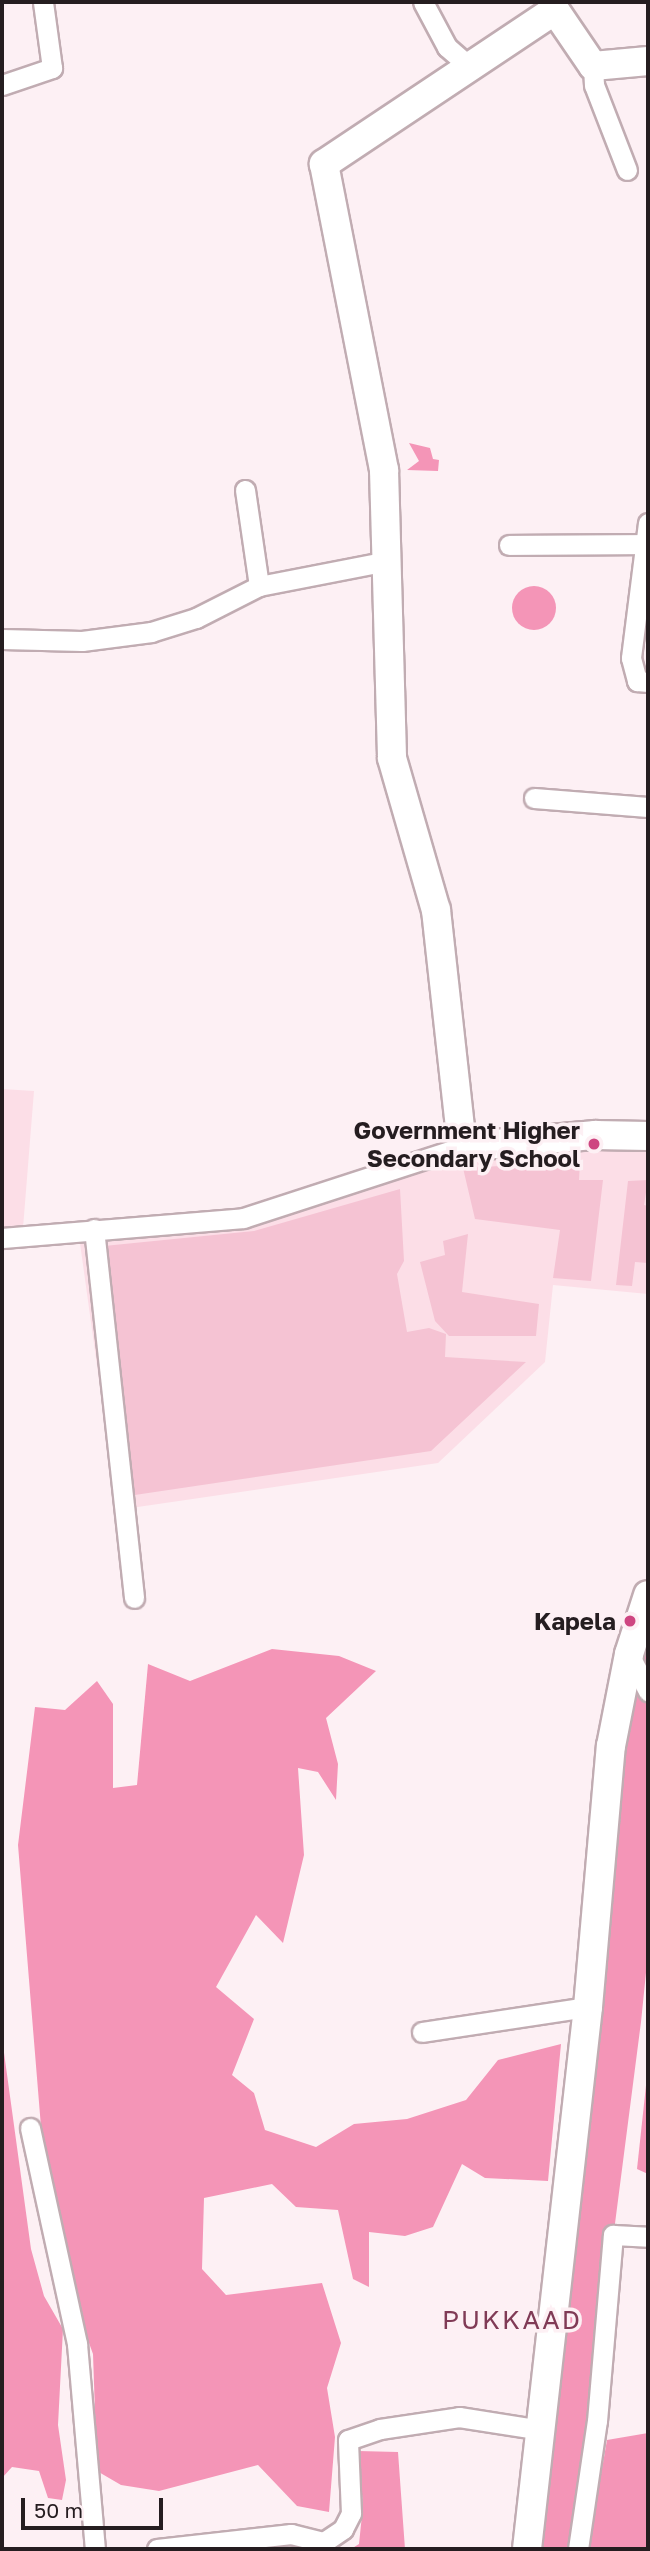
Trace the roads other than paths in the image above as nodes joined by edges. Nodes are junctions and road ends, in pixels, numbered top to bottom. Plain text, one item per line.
1 (43, 2) edge
2 (422, 2) edge
3 (648, 61) edge
4 (468, 65) junction
5 (593, 66) junction
6 (2, 85) edge
7 (627, 170) dead end
8 (245, 490) dead end
9 (648, 523) edge
10 (646, 544) junction
11 (509, 545) dead end
12 (388, 561) junction
13 (259, 586) junction
14 (2, 639) edge
15 (648, 682) edge
16 (534, 798) dead end
17 (648, 807) edge
18 (648, 1136) edge
19 (462, 1147) junction
20 (94, 1229) junction
21 (2, 1238) edge
22 (648, 1597) edge
23 (134, 1598) dead end
24 (629, 1654) junction
25 (648, 1691) edge
26 (588, 2007) junction
27 (422, 2032) dead end
28 (30, 2128) dead end
29 (648, 2236) edge
30 (541, 2430) junction
31 (95, 2549) edge
32 (158, 2549) edge
33 (527, 2549) edge
34 (578, 2549) edge

1 - 6 street
2 - 4 street
3 - 5 street
4 - 5 street
4 - 12 street
5 - 7 street
8 - 13 street
9 - 10 street
10 - 11 street
10 - 15 street
12 - 13 street
12 - 19 street
13 - 14 street
16 - 17 street
18 - 19 street
19 - 20 street
20 - 21 street
20 - 23 street
22 - 24 street
24 - 25 street
24 - 26 street
26 - 27 street
26 - 30 street
28 - 31 street
29 - 34 street
30 - 32 street
30 - 33 street

